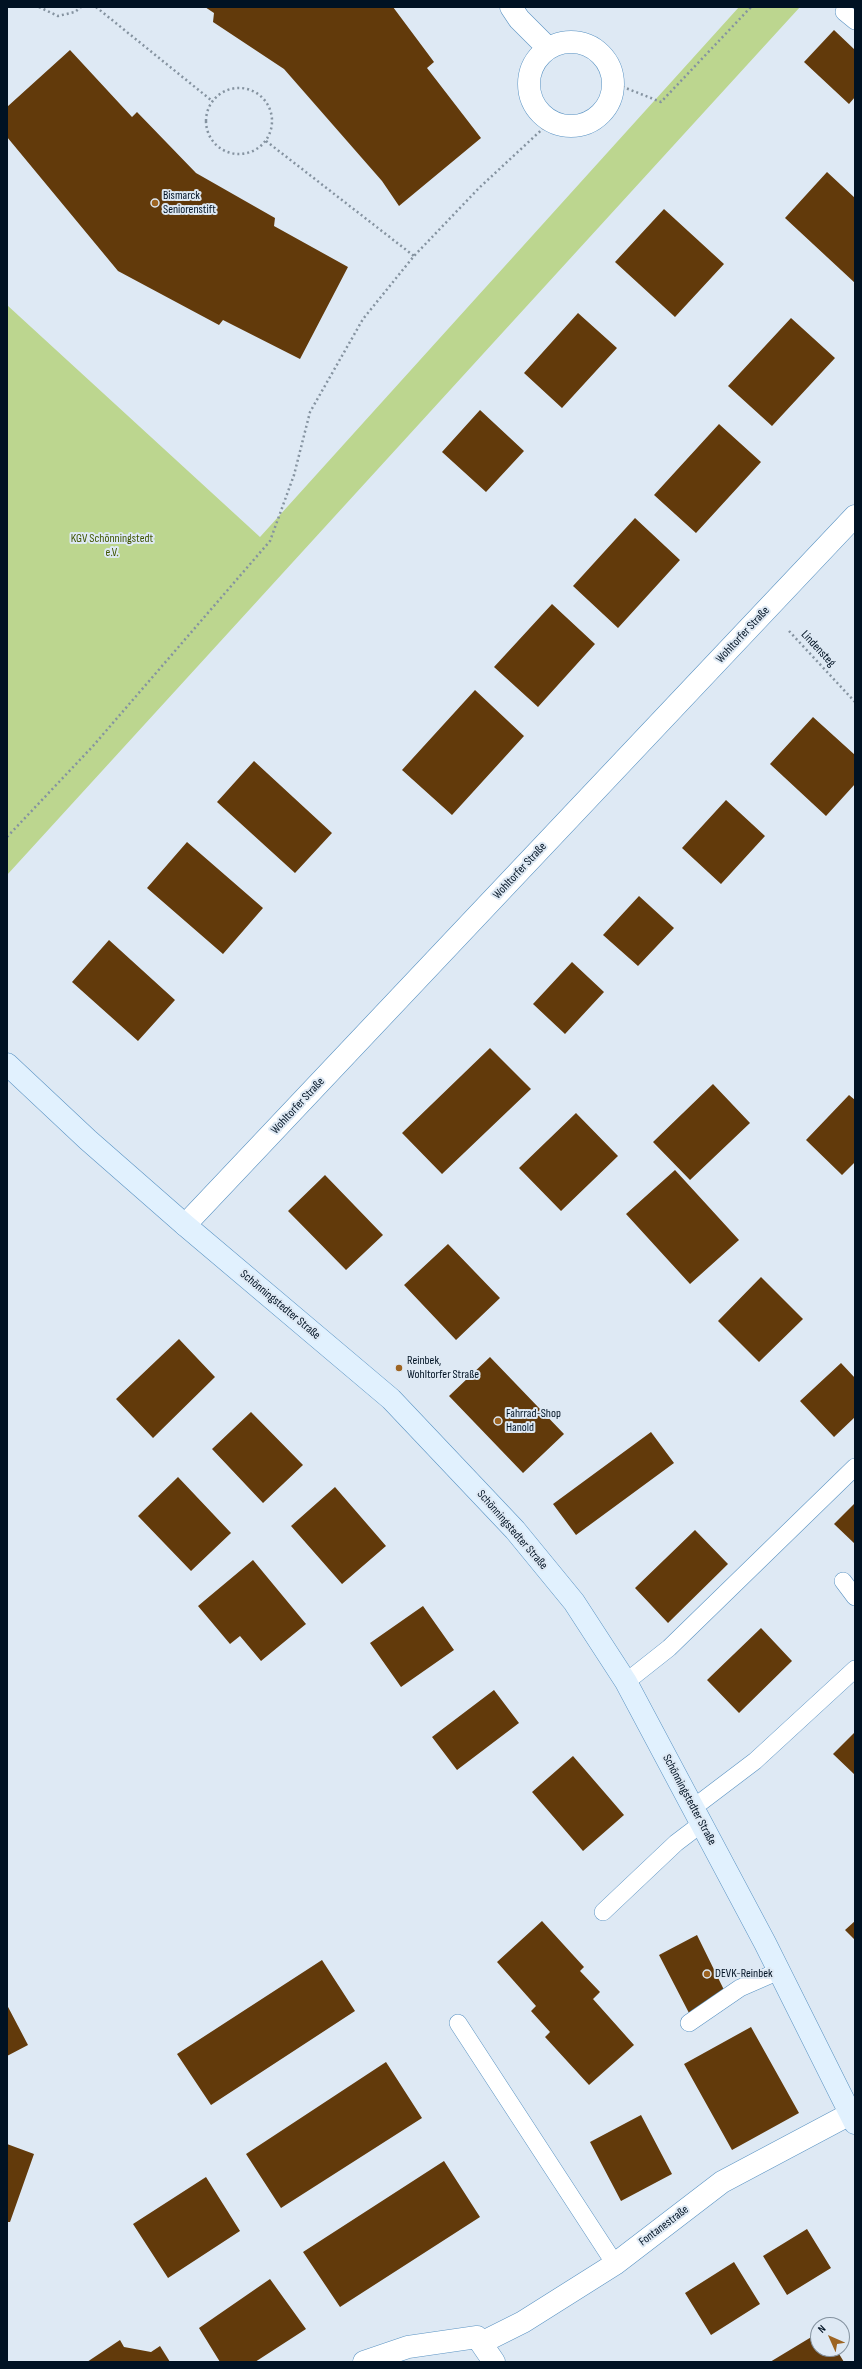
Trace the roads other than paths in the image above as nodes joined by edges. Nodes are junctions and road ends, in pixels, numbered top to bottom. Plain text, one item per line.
1 (511, 7) edge
2 (548, 48) junction
3 (855, 516) edge
4 (7, 1064) edge
5 (185, 1225) junction
6 (855, 1466) edge
7 (843, 1581) dead end
8 (855, 1597) edge
9 (855, 1669) edge
10 (626, 1682) junction
11 (697, 1816) junction
12 (604, 1912) dead end
13 (779, 1971) junction
14 (458, 2023) dead end
15 (689, 2023) dead end
16 (853, 2119) edge
17 (615, 2264) junction
18 (481, 2343) junction
19 (364, 2362) edge
20 (494, 2362) edge

1 - 2 street
2 - 2 street
3 - 5 street, Wohltorfer Straße
4 - 5 main road, Schönningstedter Straße
5 - 10 main road, Schönningstedter Straße
6 - 10 lane
7 - 8 lane
9 - 11 lane
10 - 11 main road, Schönningstedter Straße
11 - 12 lane
11 - 13 main road, Schönningstedter Straße
13 - 15 lane
13 - 16 main road, Schönningstedter Straße
14 - 17 lane
16 - 17 street, Fontanestraße
17 - 18 street, Fontanestraße
18 - 19 street
18 - 20 street

